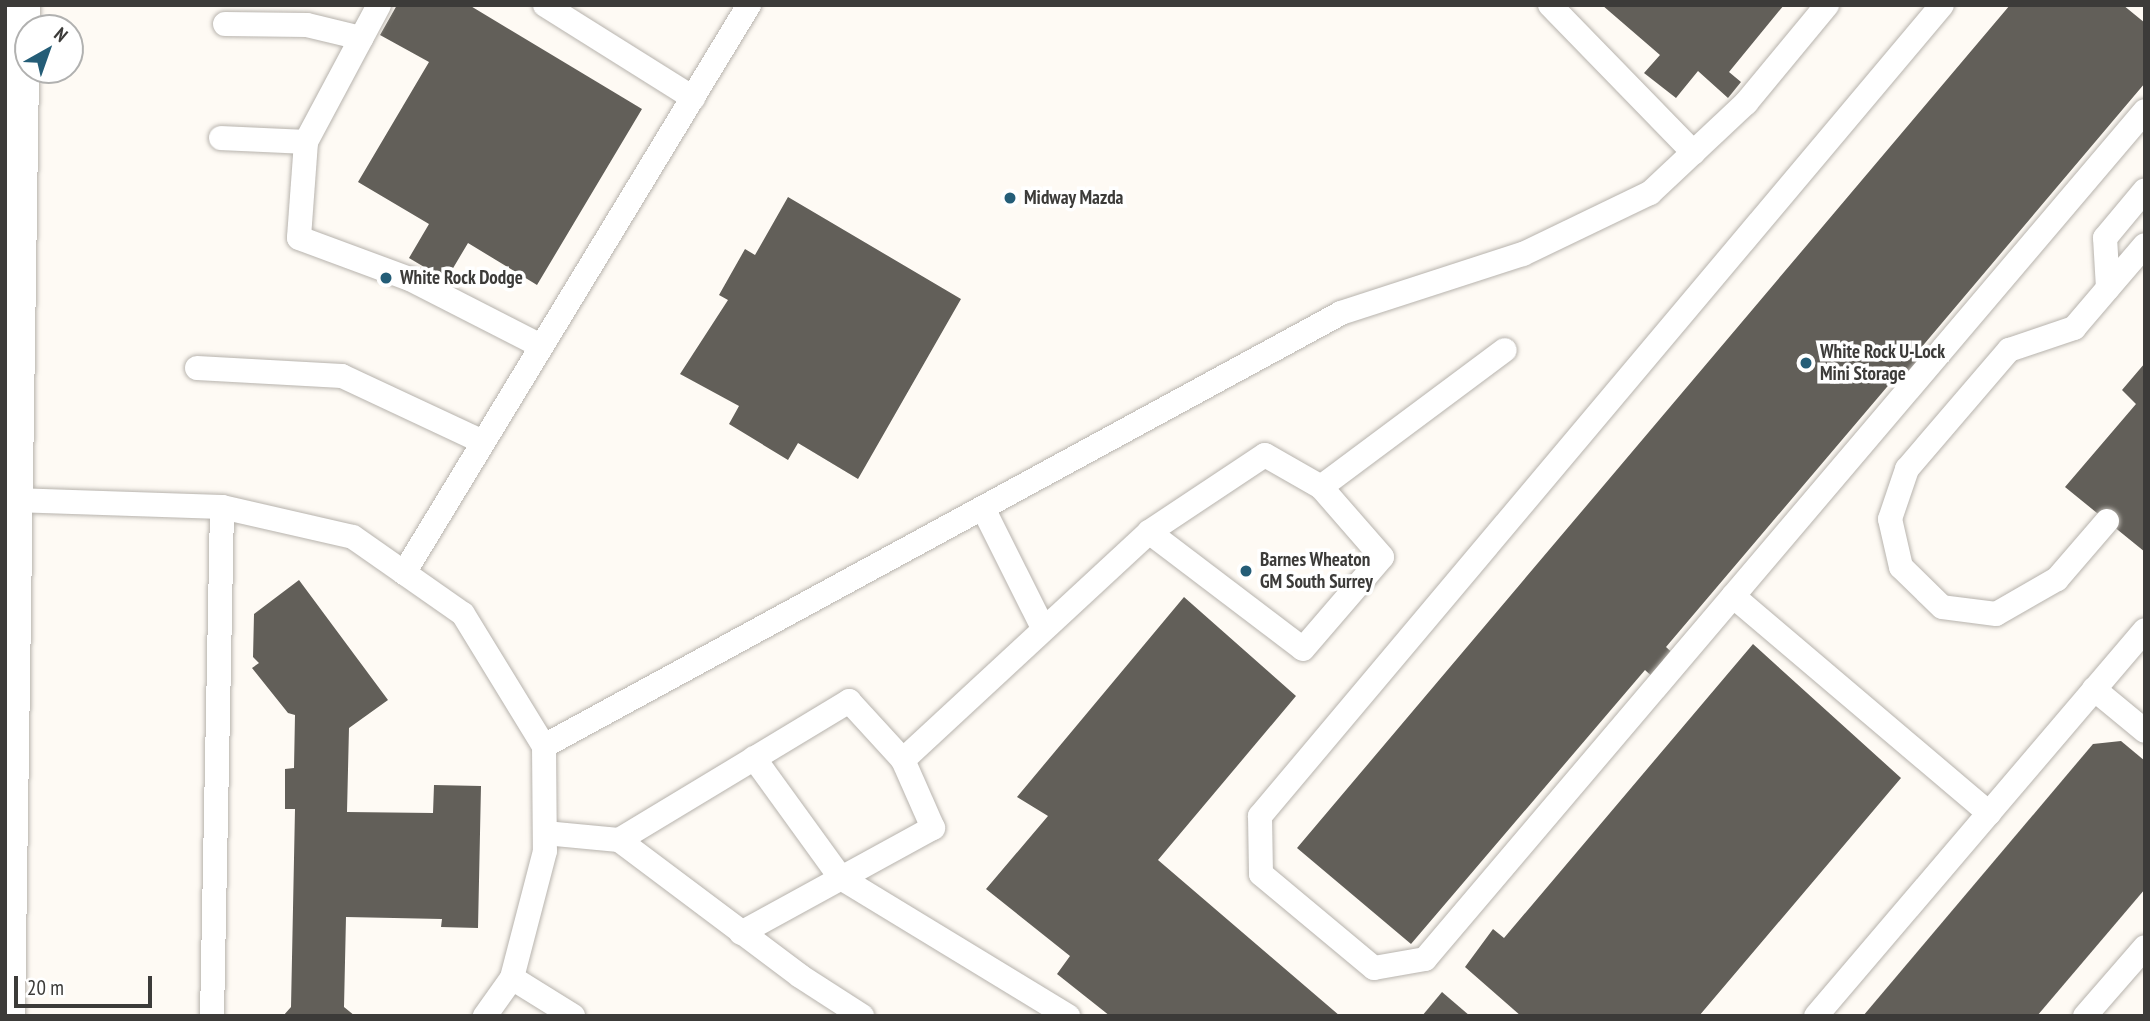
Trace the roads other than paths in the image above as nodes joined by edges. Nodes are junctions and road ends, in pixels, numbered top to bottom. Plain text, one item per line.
1 (21, 5) edge
2 (379, 5) edge
3 (545, 5) edge
4 (749, 5) edge
5 (1550, 5) edge
6 (1827, 5) edge
7 (1942, 5) edge
8 (225, 24) dead end
9 (361, 38) junction
10 (693, 98) junction
11 (2145, 111) edge
12 (221, 138) dead end
13 (306, 142) junction
14 (1694, 153) junction
15 (2145, 190) edge
16 (2145, 245) edge
17 (2108, 288) junction
18 (541, 346) junction
19 (1506, 350) dead end
20 (197, 368) dead end
21 (483, 442) junction
22 (1321, 487) junction
23 (13, 500) junction
24 (222, 507) junction
25 (983, 508) junction
26 (2107, 521) dead end
27 (1149, 532) junction
28 (404, 573) junction
29 (1733, 596) junction
30 (1042, 626) junction
31 (2145, 630) edge
32 (2094, 689) junction
33 (2145, 731) edge
34 (544, 746) junction
35 (754, 758) junction
36 (903, 760) junction
37 (1989, 813) junction
38 (545, 833) junction
39 (619, 840) junction
40 (841, 878) junction
41 (741, 933) junction
42 (2145, 947) edge
43 (512, 978) junction
44 (6, 1016) edge
45 (212, 1016) edge
46 (485, 1016) edge
47 (573, 1016) edge
48 (862, 1016) edge
49 (1068, 1016) edge
50 (1816, 1016) edge
51 (2085, 1016) edge

1 - 23 main road
2 - 9 lane
3 - 10 lane
4 - 10 lane
5 - 14 lane
6 - 14 lane
7 - 29 lane
8 - 9 lane
9 - 13 lane
10 - 18 lane
11 - 29 lane
12 - 13 lane
13 - 18 lane
14 - 25 lane
15 - 17 lane
16 - 17 lane
17 - 26 lane
18 - 21 lane
19 - 22 lane
20 - 21 lane
21 - 28 lane
22 - 27 lane
22 - 27 lane
23 - 24 lane
23 - 44 main road
24 - 28 lane
24 - 45 lane
25 - 30 lane
25 - 34 lane
27 - 30 lane
28 - 34 lane
29 - 37 lane
30 - 36 lane
31 - 32 lane
32 - 33 lane
32 - 37 lane
34 - 38 lane
35 - 36 lane
35 - 39 lane
35 - 40 lane
36 - 40 lane
37 - 50 lane
38 - 39 lane
38 - 43 lane
39 - 41 lane
40 - 41 lane
40 - 49 lane
41 - 48 lane
42 - 51 lane
43 - 46 lane
43 - 47 lane

